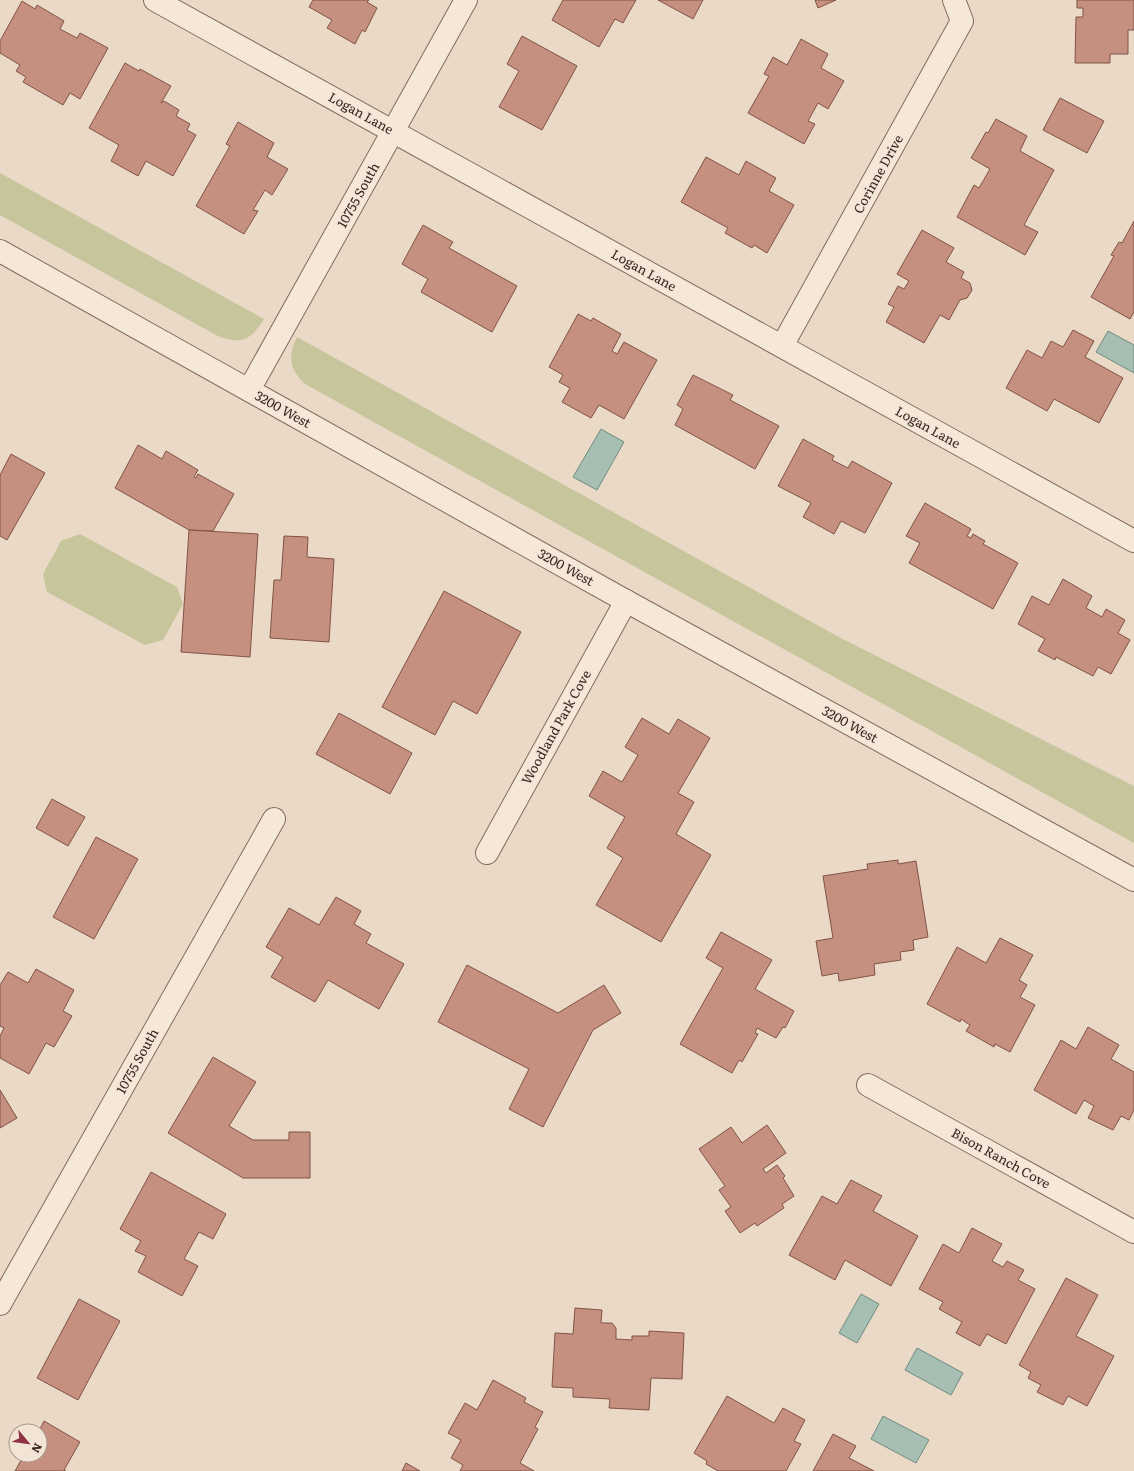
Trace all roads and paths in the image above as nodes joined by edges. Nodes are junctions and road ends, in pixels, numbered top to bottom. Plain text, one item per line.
1 (154, 0) edge
2 (466, 0) edge
3 (954, 0) edge
4 (393, 131) junction
5 (0, 251) edge
6 (782, 346) junction
7 (249, 390) junction
8 (1132, 536) edge
9 (626, 601) junction
10 (274, 819) dead end
11 (487, 853) dead end
12 (1134, 880) edge
13 (868, 1085) dead end
14 (1134, 1232) edge
15 (0, 1304) edge

1 - 4 street, Logan Lane
2 - 4 street, 10755 South
3 - 6 street, Corinne Drive
4 - 6 street, Logan Lane
4 - 7 street, 10755 South
5 - 7 street, 3200 West
6 - 8 street, Logan Lane
7 - 9 street, 3200 West
9 - 11 street, Woodland Park Cove
9 - 12 street, 3200 West
10 - 15 street, 10755 South
13 - 14 street, Bison Ranch Cove

